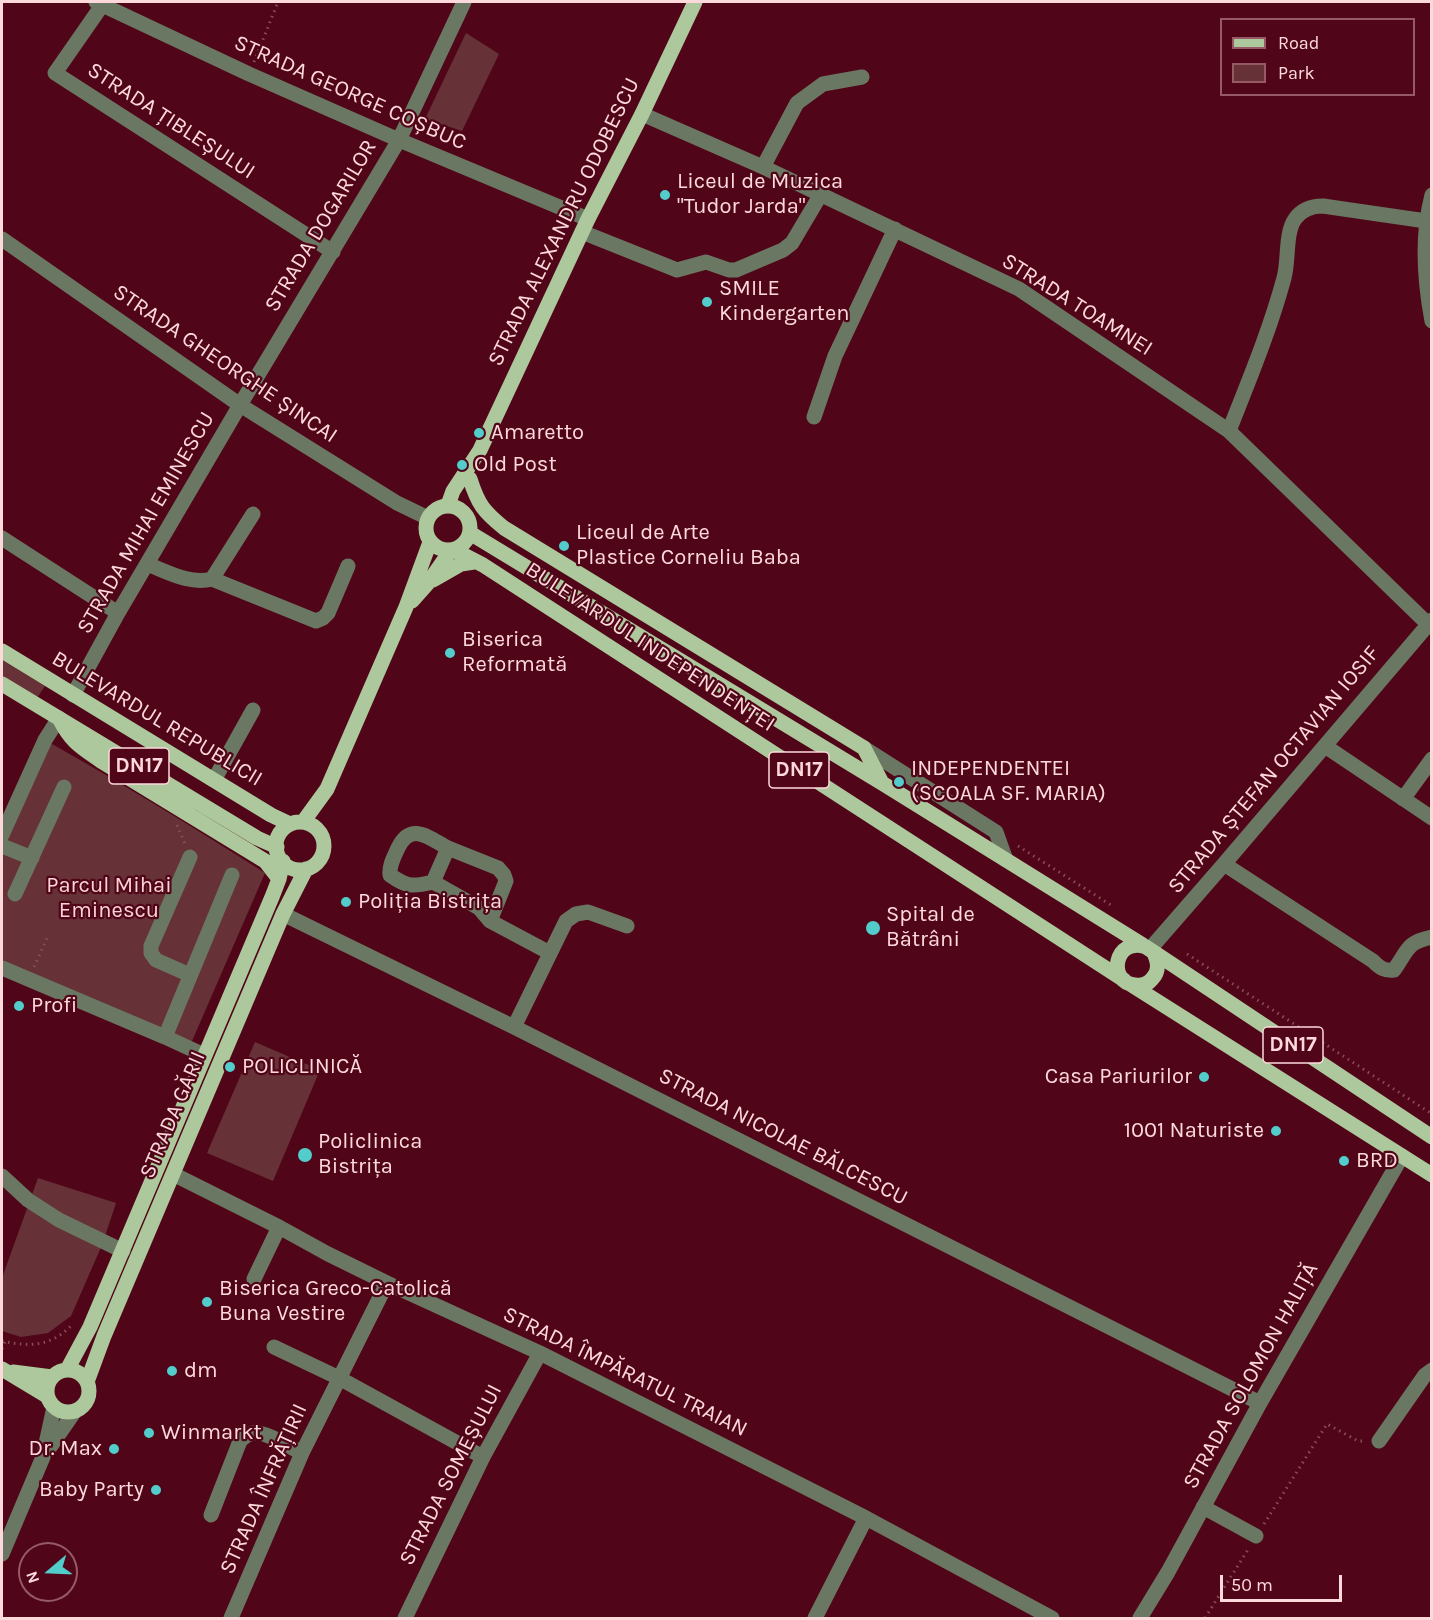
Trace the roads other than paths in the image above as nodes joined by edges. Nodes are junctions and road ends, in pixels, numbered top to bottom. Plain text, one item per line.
1 (464, 2) edge
2 (695, 2) edge
3 (105, 4) edge
4 (862, 77) dead end
5 (642, 114) junction
6 (399, 140) junction
7 (764, 167) junction
8 (821, 194) junction
9 (1431, 195) edge
10 (1426, 221) junction
11 (585, 225) junction
12 (895, 230) junction
13 (2, 239) edge
14 (333, 252) junction
15 (1431, 321) edge
16 (240, 405) junction
17 (814, 417) dead end
18 (1229, 431) junction
19 (474, 461) junction
20 (470, 479) junction
21 (448, 505) junction
22 (463, 510) junction
23 (253, 514) dead end
24 (428, 518) junction
25 (470, 533) junction
26 (2, 538) edge
27 (430, 542) junction
28 (453, 550) junction
29 (474, 562) junction
30 (147, 564) junction
31 (348, 566) dead end
32 (212, 579) junction
33 (428, 584) junction
34 (406, 607) junction
35 (118, 613) junction
36 (1430, 622) edge
37 (2, 651) edge
38 (2, 684) edge
39 (73, 695) junction
40 (253, 710) dead end
41 (59, 718) junction
42 (1325, 746) junction
43 (864, 748) junction
44 (1431, 759) edge
45 (214, 780) junction
46 (882, 783) junction
47 (64, 787) dead end
48 (1403, 799) junction
49 (1431, 818) edge
50 (303, 825) junction
51 (2, 835) edge
52 (2, 846) edge
53 (448, 848) junction
54 (280, 854) junction
55 (190, 857) road end
56 (32, 858) junction
57 (1006, 860) junction
58 (1224, 864) junction
59 (306, 869) junction
60 (232, 875) dead end
61 (279, 879) junction
62 (433, 882) junction
63 (15, 894) dead end
64 (283, 914) junction
65 (490, 921) junction
66 (627, 926) dead end
67 (1431, 937) edge
68 (1149, 949) junction
69 (550, 953) junction
70 (2, 968) edge
71 (190, 975) junction
72 (1127, 982) junction
73 (514, 1027) junction
74 (165, 1037) junction
75 (204, 1055) junction
76 (1431, 1137) edge
77 (1402, 1156) junction
78 (172, 1174) junction
79 (1431, 1175) edge
80 (2, 1176) edge
81 (279, 1227) junction
82 (123, 1251) junction
83 (254, 1279) dead end
84 (387, 1283) junction
85 (274, 1347) dead end
86 (540, 1353) junction
87 (4, 1370) edge
88 (67, 1370) junction
89 (1431, 1370) edge
90 (52, 1377) junction
91 (339, 1378) junction
92 (87, 1382) junction
93 (51, 1402) junction
94 (1260, 1403) junction
95 (75, 1411) junction
96 (1379, 1441) road end
97 (302, 1453) junction
98 (483, 1456) junction
99 (43, 1457) junction
100 (1203, 1507) junction
101 (211, 1515) dead end
102 (866, 1518) junction
103 (1256, 1536) road end
104 (2, 1554) edge
105 (231, 1618) edge
106 (405, 1618) edge
107 (815, 1618) edge
108 (1052, 1618) edge
109 (1140, 1618) edge

1 - 6 street, STRADA DOGARILOR
2 - 5 main road, STRADA ALEXANDRU ODOBESCU
3 - 6 street, STRADA GEORGE COȘBUC
3 - 14 street, STRADA ȚIBLEȘULUI
4 - 7 street
5 - 7 street, STRADA TOAMNEI
5 - 11 main road, STRADA ALEXANDRU ODOBESCU
6 - 11 street, STRADA GEORGE COȘBUC
6 - 14 street, STRADA DOGARILOR
7 - 8 street, STRADA TOAMNEI
8 - 11 street, STRADA GEORGE COȘBUC
8 - 12 street, STRADA TOAMNEI
9 - 10 street
10 - 15 street
10 - 18 street
11 - 19 main road, STRADA ALEXANDRU ODOBESCU
12 - 17 street
12 - 18 street, STRADA TOAMNEI
13 - 16 street, STRADA GHEORGHE ȘINCAI
14 - 16 street, STRADA DOGARILOR
16 - 24 street, STRADA GHEORGHE ȘINCAI
16 - 30 street, STRADA MIHAI EMINESCU
18 - 36 street, STRADA TOAMNEI
19 - 20 main road, STRADA ALEXANDRU ODOBESCU
19 - 21 main road, STRADA ALEXANDRU ODOBESCU
20 - 22 main road, STRADA ALEXANDRU ODOBESCU
20 - 43 main road
21 - 22 main road
21 - 24 main road
22 - 25 main road
23 - 32 street
24 - 27 main road
25 - 28 main road
25 - 46 main road, BULEVARDUL INDEPENDENȚEI / DN17
26 - 35 street
27 - 28 main road, BULEVARDUL INDEPENDENȚEI / DN17
27 - 34 main road
28 - 29 main road, BULEVARDUL INDEPENDENȚEI / DN17
28 - 33 main road
29 - 33 main road
29 - 72 main road, BULEVARDUL INDEPENDENȚEI / DN17
30 - 32 street
30 - 35 street, STRADA MIHAI EMINESCU
31 - 32 street
33 - 34 main road
34 - 50 main road
35 - 39 street, STRADA MIHAI EMINESCU
36 - 42 street, STRADA ȘTEFAN OCTAVIAN IOSIF
37 - 39 main road, BULEVARDUL REPUBLICII / DN17
38 - 41 main road, DN17
39 - 45 main road, BULEVARDUL REPUBLICII / DN17
40 - 45 street
41 - 51 street
41 - 54 main road, DN17
41 - 61 main road
42 - 48 street
42 - 58 street, STRADA ȘTEFAN OCTAVIAN IOSIF
43 - 46 main road
43 - 57 street
44 - 48 street
45 - 50 main road, BULEVARDUL REPUBLICII / DN17
46 - 57 main road, BULEVARDUL INDEPENDENȚEI / DN17
47 - 56 street
48 - 49 street
50 - 54 main road
50 - 59 main road
52 - 56 street
53 - 62 street
53 - 62 street
53 - 65 street
54 - 59 main road
54 - 61 main road, STRADA GĂRII
55 - 71 street
56 - 63 street
57 - 68 main road, BULEVARDUL INDEPENDENȚEI / DN17
58 - 67 street
58 - 68 street, STRADA ȘTEFAN OCTAVIAN IOSIF
59 - 64 main road, STRADA GĂRII
60 - 71 street
61 - 75 main road, STRADA GĂRII
62 - 65 street
64 - 73 street, STRADA NICOLAE BĂLCESCU
64 - 78 main road, STRADA GĂRII
65 - 69 street
66 - 69 street
68 - 72 main road
68 - 72 main road
68 - 76 main road, BULEVARDUL INDEPENDENȚEI / DN17
69 - 73 street
70 - 74 street
71 - 74 street
72 - 77 main road, BULEVARDUL INDEPENDENȚEI / DN17
73 - 94 street, STRADA NICOLAE BĂLCESCU
74 - 75 street
75 - 82 main road, STRADA GĂRII
77 - 79 main road, BULEVARDUL INDEPENDENȚEI / DN17
77 - 94 street, STRADA SOLOMON HALIȚĂ
78 - 81 street, STRADA ÎMPĂRATUL TRAIAN
78 - 92 main road, STRADA GĂRII
80 - 82 street
81 - 83 street
81 - 84 street, STRADA ÎMPĂRATUL TRAIAN
82 - 88 main road, STRADA GĂRII
84 - 86 street, STRADA ÎMPĂRATUL TRAIAN
84 - 91 street, STRADA ÎNFRĂȚIRII
85 - 91 street
86 - 98 street, STRADA SOMEȘULUI
86 - 102 street, STRADA ÎMPĂRATUL TRAIAN
87 - 90 main road
87 - 93 main road
88 - 90 main road
88 - 92 main road
89 - 96 street
90 - 93 main road, STRADA GĂRII
91 - 97 street, STRADA ÎNFRĂȚIRII
91 - 98 street
92 - 95 main road, STRADA GĂRII
93 - 95 main road
93 - 99 street, STRADA GĂRII
94 - 100 street, STRADA SOLOMON HALIȚĂ
95 - 99 street, STRADA GĂRII
97 - 101 street
97 - 105 street, STRADA ÎNFRĂȚIRII
98 - 106 street, STRADA SOMEȘULUI
99 - 104 street, STRADA GĂRII
100 - 103 street
100 - 109 street, STRADA SOLOMON HALIȚĂ
102 - 107 street
102 - 108 street, STRADA ÎMPĂRATUL TRAIAN

